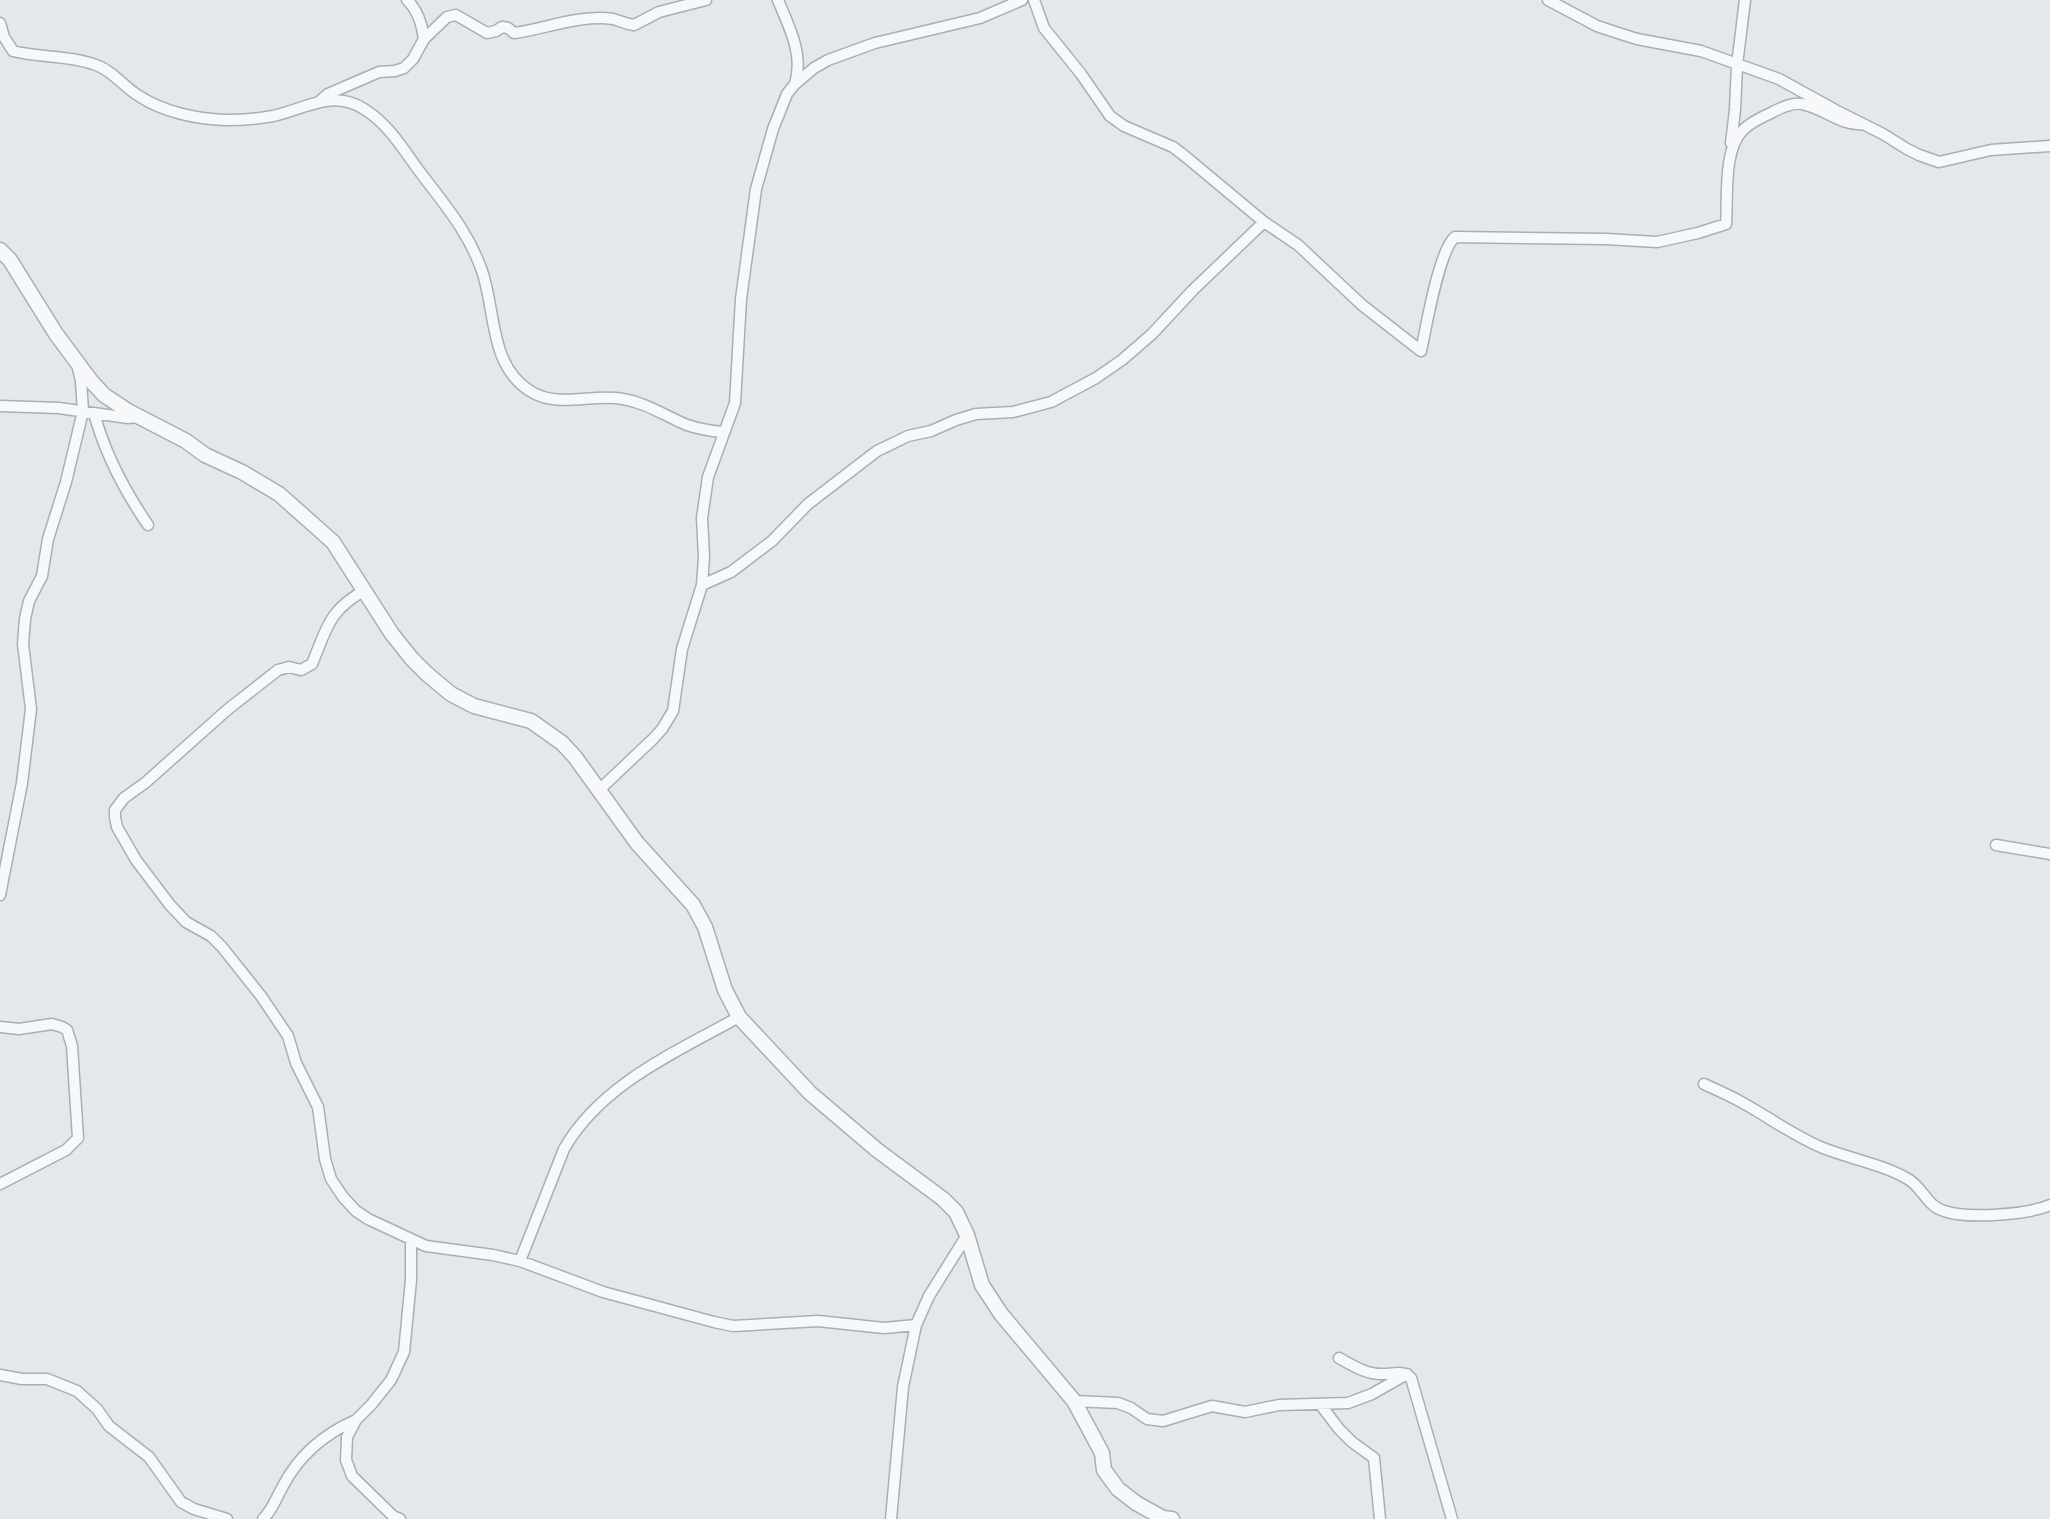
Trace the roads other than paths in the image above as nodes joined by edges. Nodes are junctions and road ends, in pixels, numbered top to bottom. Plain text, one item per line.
1 (407, 0) edge
2 (706, 0) edge
3 (778, 0) edge
4 (1022, 0) edge
5 (1034, 0) edge
6 (1548, 0) edge
7 (1745, 0) edge
8 (0, 23) edge
9 (424, 39) junction
10 (1737, 65) junction
11 (794, 85) junction
12 (320, 101) junction
13 (1863, 124) junction
14 (2050, 146) edge
15 (1730, 150) junction
16 (1264, 222) junction
17 (0, 250) edge
18 (76, 361) junction
19 (0, 406) edge
20 (89, 412) junction
21 (139, 417) junction
22 (723, 432) junction
23 (148, 525) dead end
24 (702, 585) junction
25 (365, 590) junction
26 (598, 791) junction
27 (1996, 845) dead end
28 (2050, 854) edge
29 (0, 895) edge
30 (739, 1017) junction
31 (0, 1027) edge
32 (1704, 1084) dead end
33 (0, 1184) edge
34 (2050, 1205) edge
35 (967, 1235) junction
36 (411, 1239) junction
37 (520, 1261) junction
38 (916, 1325) junction
39 (1339, 1358) dead end
40 (1406, 1374) junction
41 (0, 1375) edge
42 (1074, 1401) junction
43 (1320, 1404) junction
44 (356, 1420) junction
45 (227, 1519) edge
46 (263, 1519) edge
47 (400, 1519) edge
48 (891, 1519) edge
49 (1166, 1519) edge
50 (1380, 1519) edge
51 (1452, 1519) edge

1 - 9 street
2 - 9 street
3 - 11 street
4 - 11 street
5 - 16 street
6 - 10 street
7 - 10 street
8 - 12 street
9 - 12 street
10 - 13 street
10 - 15 street
11 - 22 street
12 - 22 street
13 - 14 street
13 - 15 street
15 - 16 street
16 - 24 street
17 - 18 street
18 - 20 street
18 - 21 street
19 - 20 street
20 - 21 street
20 - 23 street
20 - 29 street
21 - 25 street
22 - 24 street
24 - 26 street
25 - 26 street
25 - 36 street
26 - 30 street
27 - 28 street
30 - 35 street
30 - 37 street
31 - 33 street
32 - 34 street
35 - 38 street
35 - 42 street
36 - 37 street
36 - 44 street
37 - 38 street
38 - 48 street
39 - 40 street
40 - 43 street
40 - 51 street
41 - 45 street
42 - 43 street
42 - 49 street
43 - 50 street
44 - 46 street
44 - 47 street

